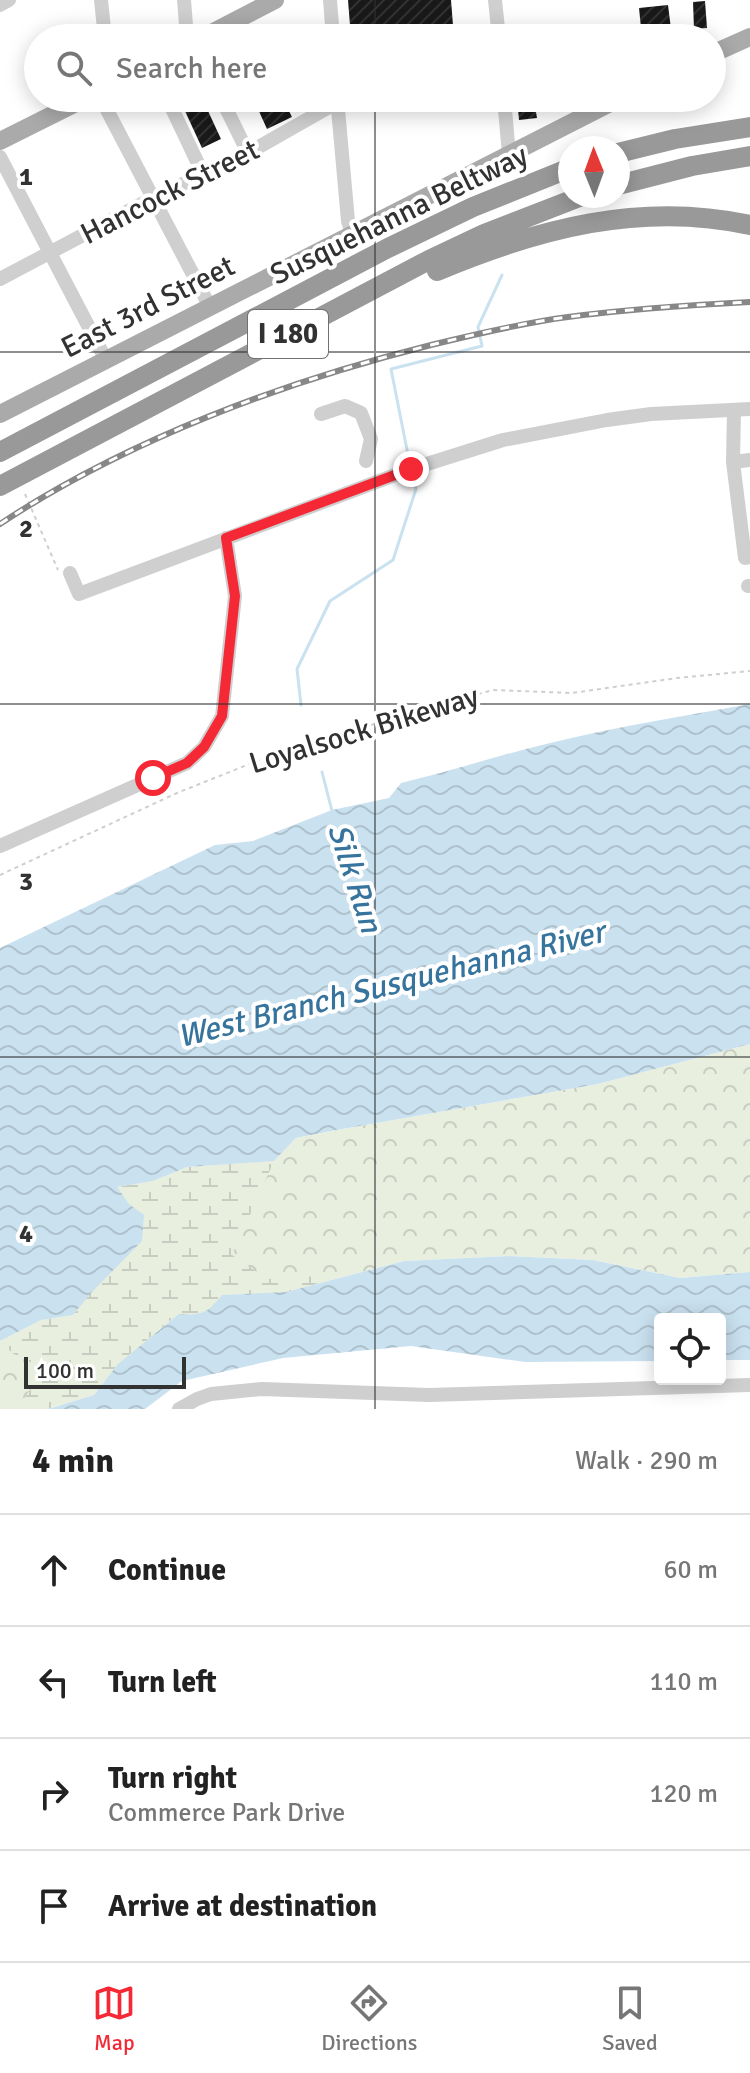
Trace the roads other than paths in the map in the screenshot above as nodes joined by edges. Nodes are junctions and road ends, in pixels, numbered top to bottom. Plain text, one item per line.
1 (9, 0) edge
2 (101, 0) edge
3 (184, 0) edge
4 (275, 0) edge
5 (330, 0) edge
6 (495, 0) edge
7 (0, 5) edge
8 (104, 24) edge
9 (186, 24) edge
10 (230, 24) edge
11 (332, 24) edge
12 (498, 24) edge
13 (750, 37) edge
14 (726, 48) edge
15 (58, 112) edge
16 (108, 112) edge
17 (174, 112) edge
18 (228, 112) edge
19 (317, 112) edge
20 (338, 112) edge
21 (505, 112) edge
22 (593, 112) edge
23 (750, 120) edge
24 (750, 127) edge
25 (0, 141) edge
26 (630, 150) edge
27 (630, 150) edge
28 (248, 153) junction
29 (509, 155) junction
30 (750, 156) edge
31 (0, 157) edge
32 (558, 173) edge
33 (203, 174) junction
34 (630, 182) edge
35 (153, 198) junction
36 (558, 205) edge
37 (750, 225) edge
38 (352, 234) junction
39 (50, 253) junction
40 (0, 279) edge
41 (210, 307) junction
42 (106, 360) junction
43 (237, 362) junction
44 (750, 409) edge
45 (734, 410) junction
46 (0, 414) edge
47 (321, 414) dead end
48 (0, 452) edge
49 (750, 460) edge
50 (366, 461) dead end
51 (733, 462) junction
52 (0, 486) edge
53 (226, 538) junction
54 (750, 557) edge
55 (66, 574) road end
56 (0, 846) edge
57 (750, 1385) edge
58 (179, 1409) edge

1 - 7 street
2 - 8 street
3 - 9 street
4 - 10 main road
5 - 11 street
6 - 12 street
13 - 14 main road
15 - 25 main road
16 - 35 street
17 - 33 street
18 - 28 street
19 - 28 street, Hancock Street
20 - 38 street
21 - 29 street
22 - 29 main road, East 3rd Street
23 - 26 highway
24 - 27 highway
28 - 33 street, Hancock Street
29 - 38 main road, East 3rd Street
30 - 34 highway
31 - 39 street
32 - 48 highway, Susquehanna Beltway / I 180
33 - 35 street, Hancock Street
35 - 39 street, Hancock Street
35 - 41 street
36 - 43 highway, Susquehanna Beltway / I 180
37 - 43 highway
38 - 41 main road, East 3rd Street
39 - 40 street, Hancock Street
39 - 42 street
41 - 42 main road, East 3rd Street
42 - 46 main road, East 3rd Street
43 - 52 highway, Susquehanna Beltway / I 180
44 - 45 street
45 - 51 street
45 - 53 street
47 - 50 street
49 - 51 street
51 - 54 street
53 - 55 street
53 - 56 street
57 - 58 street

